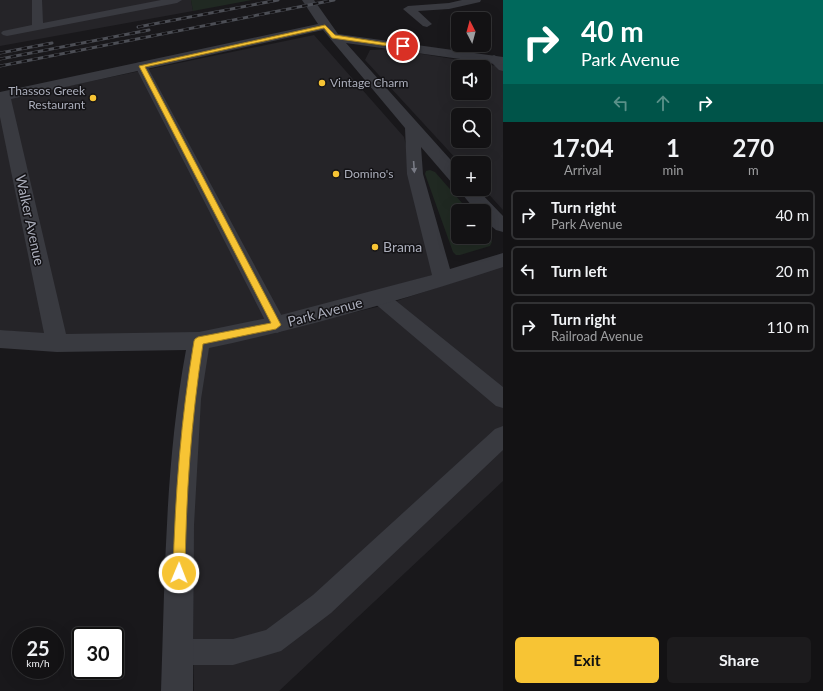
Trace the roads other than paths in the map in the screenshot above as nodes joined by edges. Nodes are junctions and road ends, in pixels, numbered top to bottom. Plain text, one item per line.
1 (37, 0) edge
2 (177, 0) edge
3 (308, 0) edge
4 (476, 0) edge
5 (427, 24) dead end
6 (38, 27) junction
7 (329, 31) junction
8 (7, 33) dead end
9 (500, 62) edge
10 (142, 66) junction
11 (2, 97) edge
12 (412, 128) junction
13 (451, 171) edge
14 (473, 196) edge
15 (503, 225) edge
16 (503, 260) edge
17 (443, 279) junction
18 (379, 297) junction
19 (276, 325) junction
20 (0, 339) edge
21 (198, 341) junction
22 (57, 343) junction
23 (503, 399) edge
24 (503, 436) edge
25 (178, 652) junction
26 (177, 691) edge

1 - 6 lane
2 - 6 lane
3 - 7 street
4 - 5 lane
6 - 8 lane
7 - 9 street
7 - 10 street
7 - 12 street
10 - 11 street
10 - 19 lane
11 - 22 street, Walker Avenue
12 - 13 street
12 -> 17 street
14 - 15 street
16 - 17 street, Park Avenue
17 - 18 street, Park Avenue
18 - 19 street, Park Avenue
18 - 23 lane
19 - 21 street, Park Avenue
20 - 22 street, Park Avenue
21 - 22 street, Park Avenue
21 - 25 street
24 - 25 lane
25 - 26 street

